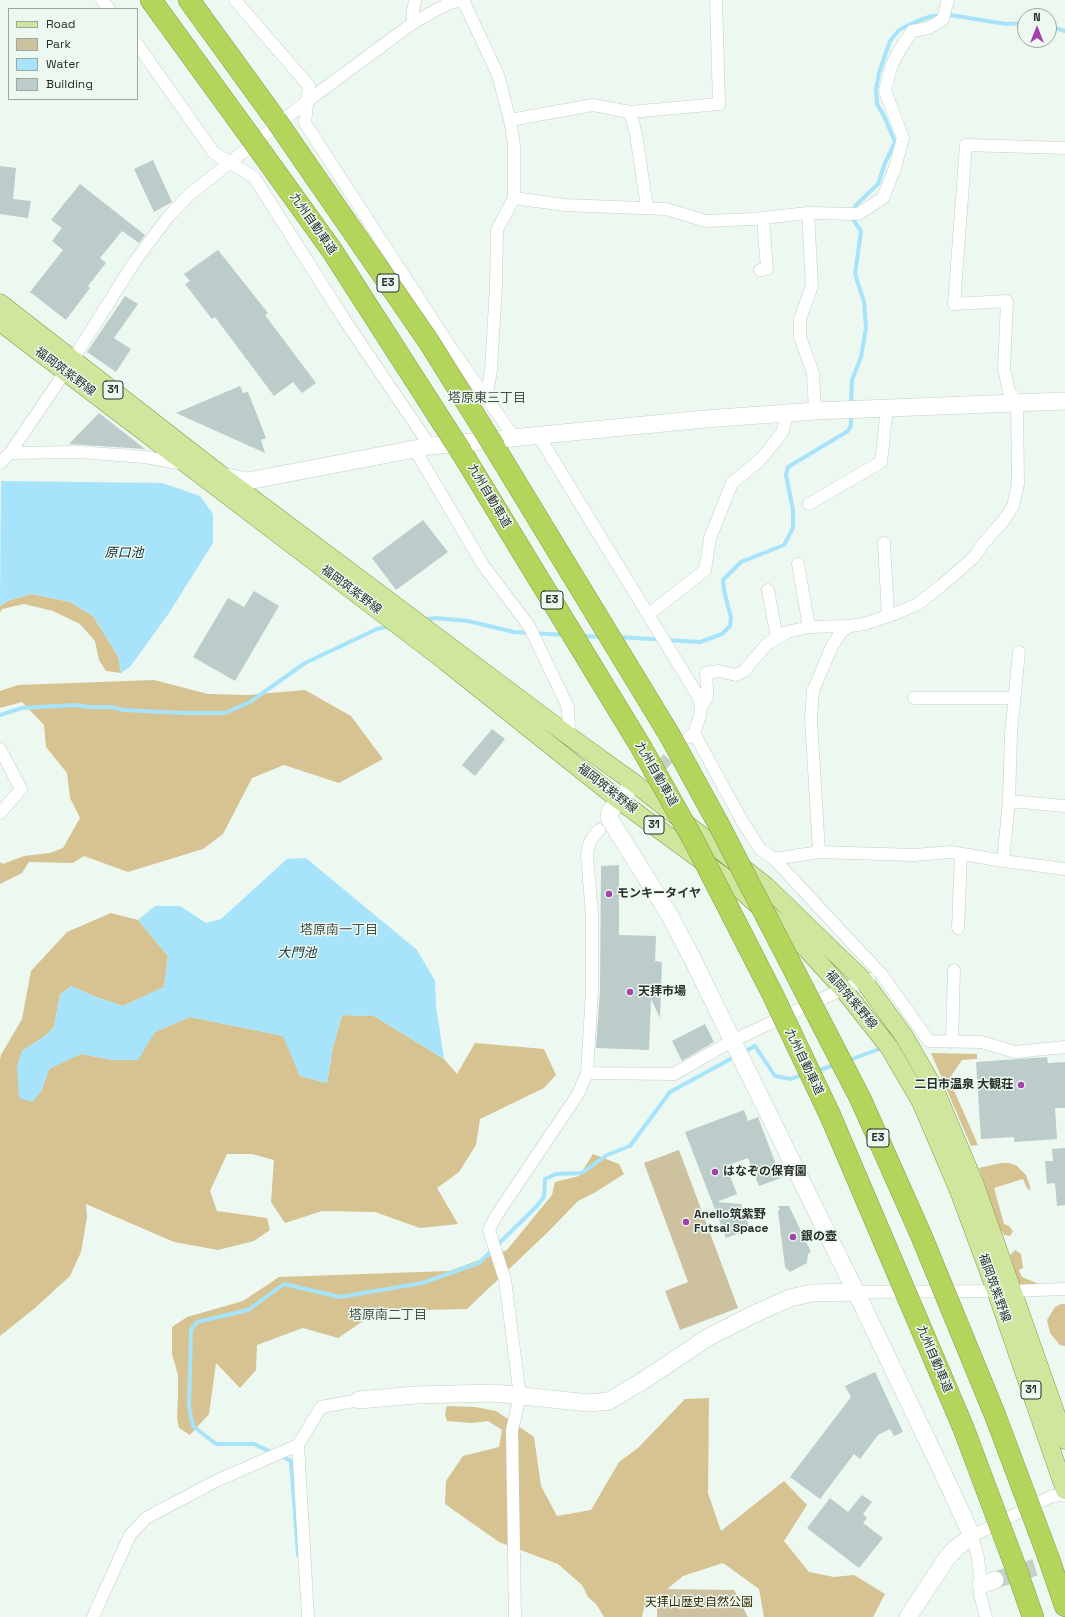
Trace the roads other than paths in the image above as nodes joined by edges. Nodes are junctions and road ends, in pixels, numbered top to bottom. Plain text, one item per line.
1 (102, 0) edge
2 (151, 0) edge
3 (189, 0) edge
4 (234, 0) edge
5 (415, 0) edge
6 (463, 0) edge
7 (716, 0) edge
8 (948, 0) edge
9 (108, 8) edge
10 (413, 23) junction
11 (138, 45) edge
12 (306, 102) junction
13 (630, 112) junction
14 (510, 120) junction
15 (1065, 148) edge
16 (229, 163) junction
17 (514, 198) junction
18 (647, 208) junction
19 (808, 213) junction
20 (763, 218) junction
21 (760, 270) dead end
22 (0, 303) edge
23 (0, 322) edge
24 (69, 365) junction
25 (486, 398) junction
26 (1065, 401) edge
27 (1017, 402) junction
28 (887, 408) junction
29 (815, 411) junction
30 (788, 413) junction
31 (538, 435) junction
32 (514, 437) junction
33 (422, 447) junction
34 (10, 453) junction
35 (0, 463) edge
36 (184, 464) junction
37 (225, 478) junction
38 (809, 504) dead end
39 (884, 543) dead end
40 (798, 564) dead end
41 (768, 590) dead end
42 (648, 615) junction
43 (888, 616) junction
44 (850, 626) junction
45 (809, 627) junction
46 (777, 638) junction
47 (1019, 652) dead end
48 (914, 698) dead end
49 (1014, 698) junction
50 (701, 707) junction
51 (684, 735) junction
52 (568, 736) junction
53 (0, 749) edge
54 (634, 784) junction
55 (619, 800) junction
56 (1009, 801) junction
57 (1065, 806) edge
58 (0, 813) edge
59 (599, 830) dead end
60 (819, 852) junction
61 (961, 854) junction
62 (774, 859) junction
63 (1003, 861) junction
64 (1065, 869) edge
65 (958, 928) dead end
66 (954, 970) dead end
67 (882, 975) junction
68 (864, 981) junction
69 (843, 989) junction
70 (732, 1041) junction
71 (952, 1042) junction
72 (1065, 1047) edge
73 (587, 1073) junction
74 (1065, 1289) edge
75 (1004, 1291) junction
76 (856, 1292) junction
77 (520, 1396) junction
78 (359, 1400) joint
79 (1065, 1440) edge
80 (298, 1445) junction
81 (1065, 1490) edge
82 (1065, 1495) edge
83 (972, 1536) junction
84 (1065, 1606) edge
85 (93, 1617) edge
86 (308, 1617) edge
87 (515, 1617) edge
88 (908, 1617) edge
89 (986, 1617) edge
90 (1033, 1617) edge

1 - 9 street
2 - 90 highway, 九州自動車道 / E3, bridge
3 - 51 highway, E3, bridge
4 - 12 street
5 - 10 street
6 - 10 street
6 - 14 street
7 - 13 street
8 - 19 street
10 - 12 street
11 - 16 street
12 - 16 street
12 - 25 street
13 - 14 street
13 - 18 street
14 - 17 street
15 - 27 street
16 - 24 street
16 - 33 street
17 - 18 street
17 - 25 street
18 - 20 street
19 - 20 street
19 - 29 street
20 - 21 street
22 - 24 main road, 福岡筑紫野線 / 31
23 - 24 main road, 福岡筑紫野線 / 31
24 - 34 street
24 - 36 main road, 福岡筑紫野線 / 31
24 - 37 main road, 福岡筑紫野線 / 31
25 - 32 street
26 - 27 street
27 - 28 street
27 - 43 street
28 - 29 street
28 - 38 street
29 - 30 street
30 - 31 street
30 - 42 street
31 - 32 street
31 - 42 street
32 - 33 street
33 - 37 street
33 - 52 street
34 - 35 street
34 - 36 street
36 - 37 street
36 - 55 main road, 福岡筑紫野線 / 31
37 - 52 main road, 福岡筑紫野線 / 31
39 - 43 street
40 - 45 street
41 - 46 street
42 - 50 street
43 - 44 street
44 - 45 street
44 - 60 street
45 - 46 street
46 - 50 street
47 - 49 street
48 - 49 street
49 - 56 street
50 - 51 street
51 - 62 street
51 - 84 highway, E3, bridge
52 - 54 main road, 福岡筑紫野線 / 31
53 - 58 street
54 - 55 street
54 - 68 main road, 福岡筑紫野線 / 31
55 - 69 main road, 福岡筑紫野線 / 31
55 - 70 street
56 - 57 street
56 - 63 street
59 - 73 street
60 - 61 street
60 - 62 street
61 - 63 street
61 - 65 street
62 - 67 street
63 - 64 street
66 - 71 street
67 - 68 street
67 - 71 street
68 - 69 street
68 - 75 main road, 福岡筑紫野線 / 31
69 - 70 street
69 - 75 main road, 福岡筑紫野線 / 31
70 - 73 street
70 - 76 street
71 - 72 street
73 - 77 street
74 - 75 street
75 - 76 street
75 - 79 main road, 福岡筑紫野線 / 31
75 - 81 main road, 福岡筑紫野線 / 31
76 - 77 street
76 - 83 street
77 - 78 street
77 - 87 street
78 - 80 street
80 - 85 street
80 - 86 street
82 - 83 street
83 - 88 street
83 - 89 street

